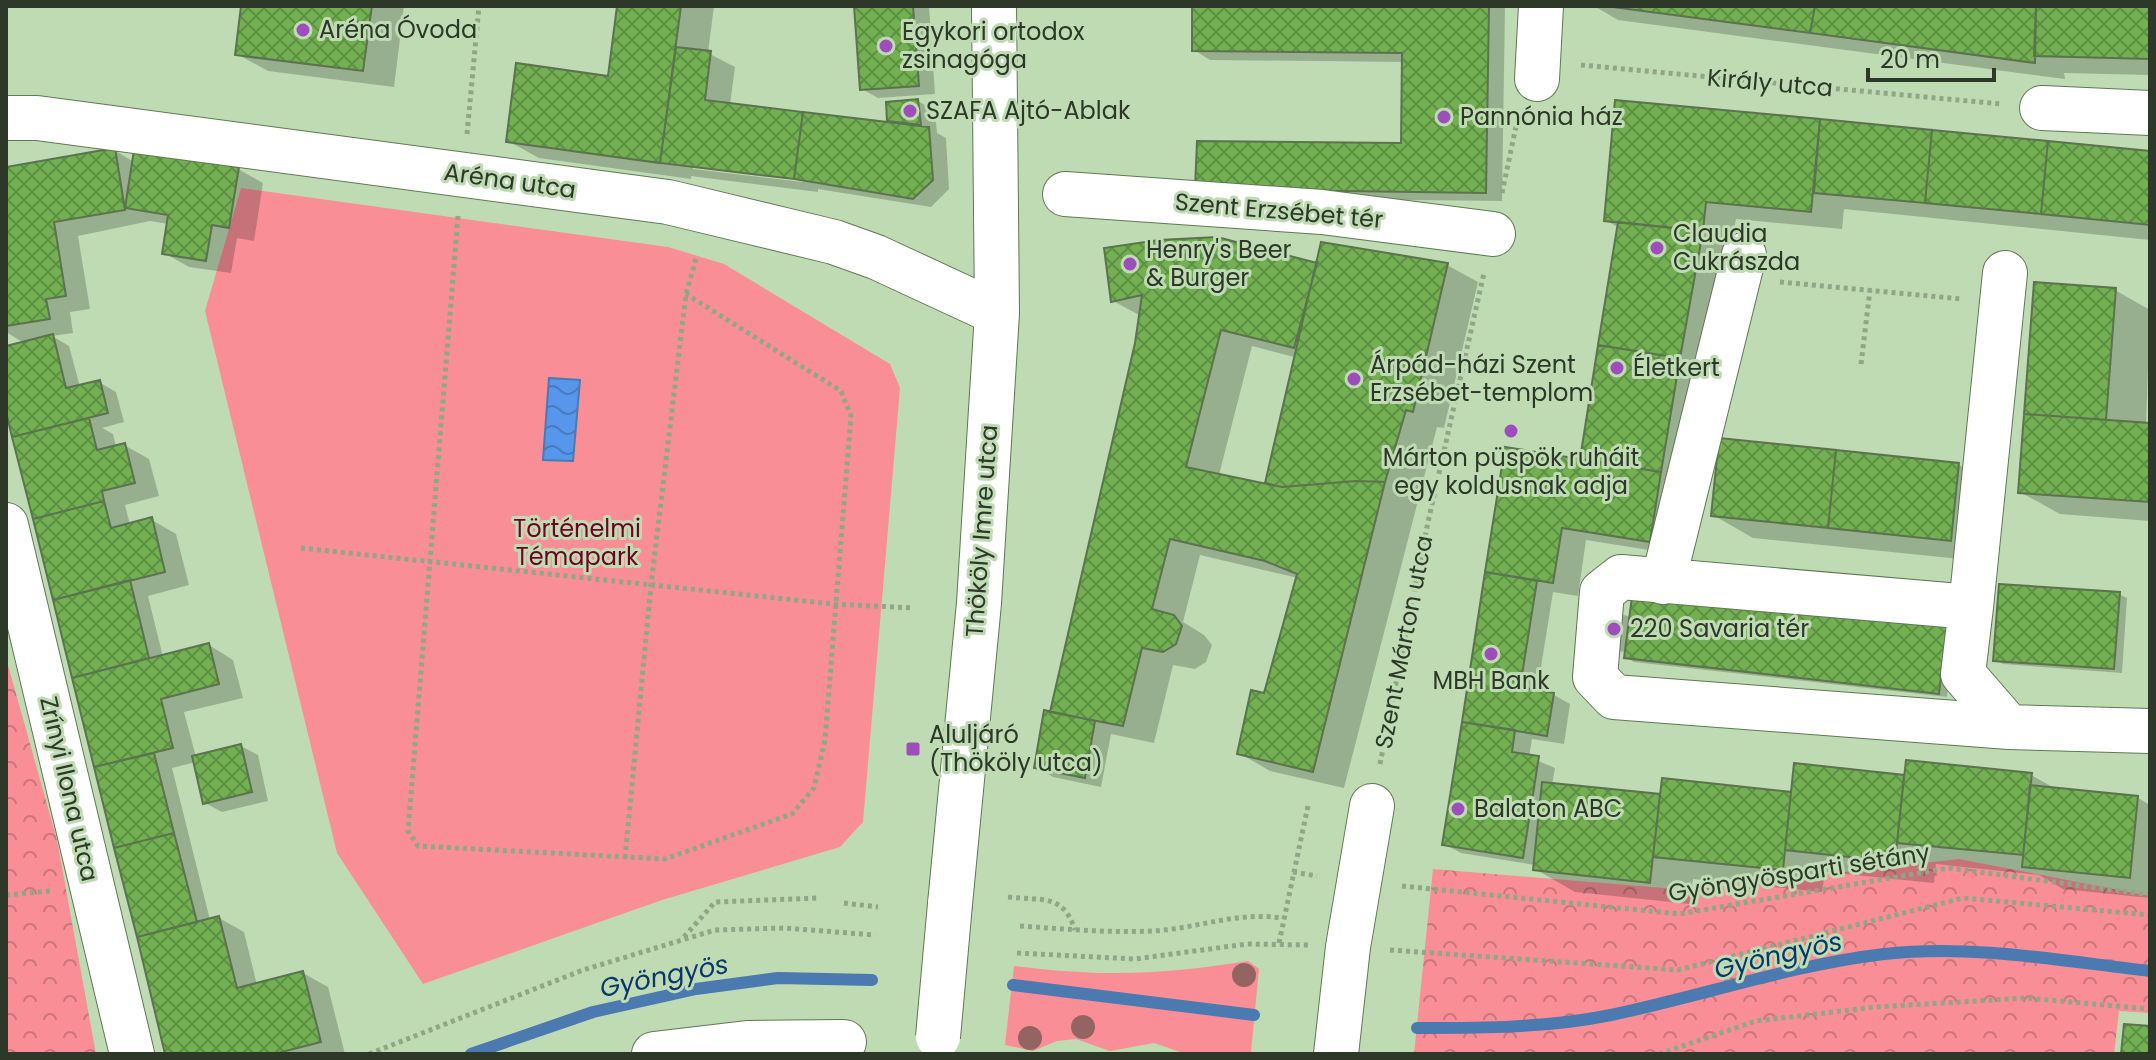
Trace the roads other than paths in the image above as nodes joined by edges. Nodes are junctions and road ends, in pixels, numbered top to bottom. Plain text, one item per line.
1 (994, 6) edge
2 (1541, 6) edge
3 (1537, 79) road end
4 (2042, 108) road end
5 (2150, 113) edge
6 (6, 118) edge
7 (1065, 194) dead end
8 (1497, 215) road end
9 (1742, 267) road end
10 (2004, 288) road end
11 (997, 313) junction
12 (6, 525) edge
13 (1663, 582) junction
14 (1971, 607) junction
15 (2009, 727) junction
16 (2150, 731) edge
17 (1372, 806) road end
18 (844, 1042) dead end
19 (938, 1046) edge
20 (132, 1054) edge
21 (654, 1054) edge
22 (1336, 1054) edge

1 - 11 street, Thököly Imre utca
2 - 3 street
4 - 5 street
6 - 11 street, Aréna utca
7 - 8 street, Szent Erzsébet tér
9 - 13 street
10 - 14 street
11 - 19 street, Thököly Imre utca, bridge
12 - 20 street, Zrínyi Ilona utca
13 - 14 street
13 - 15 street
14 - 15 street
15 - 16 street
17 - 22 street
18 - 21 street

